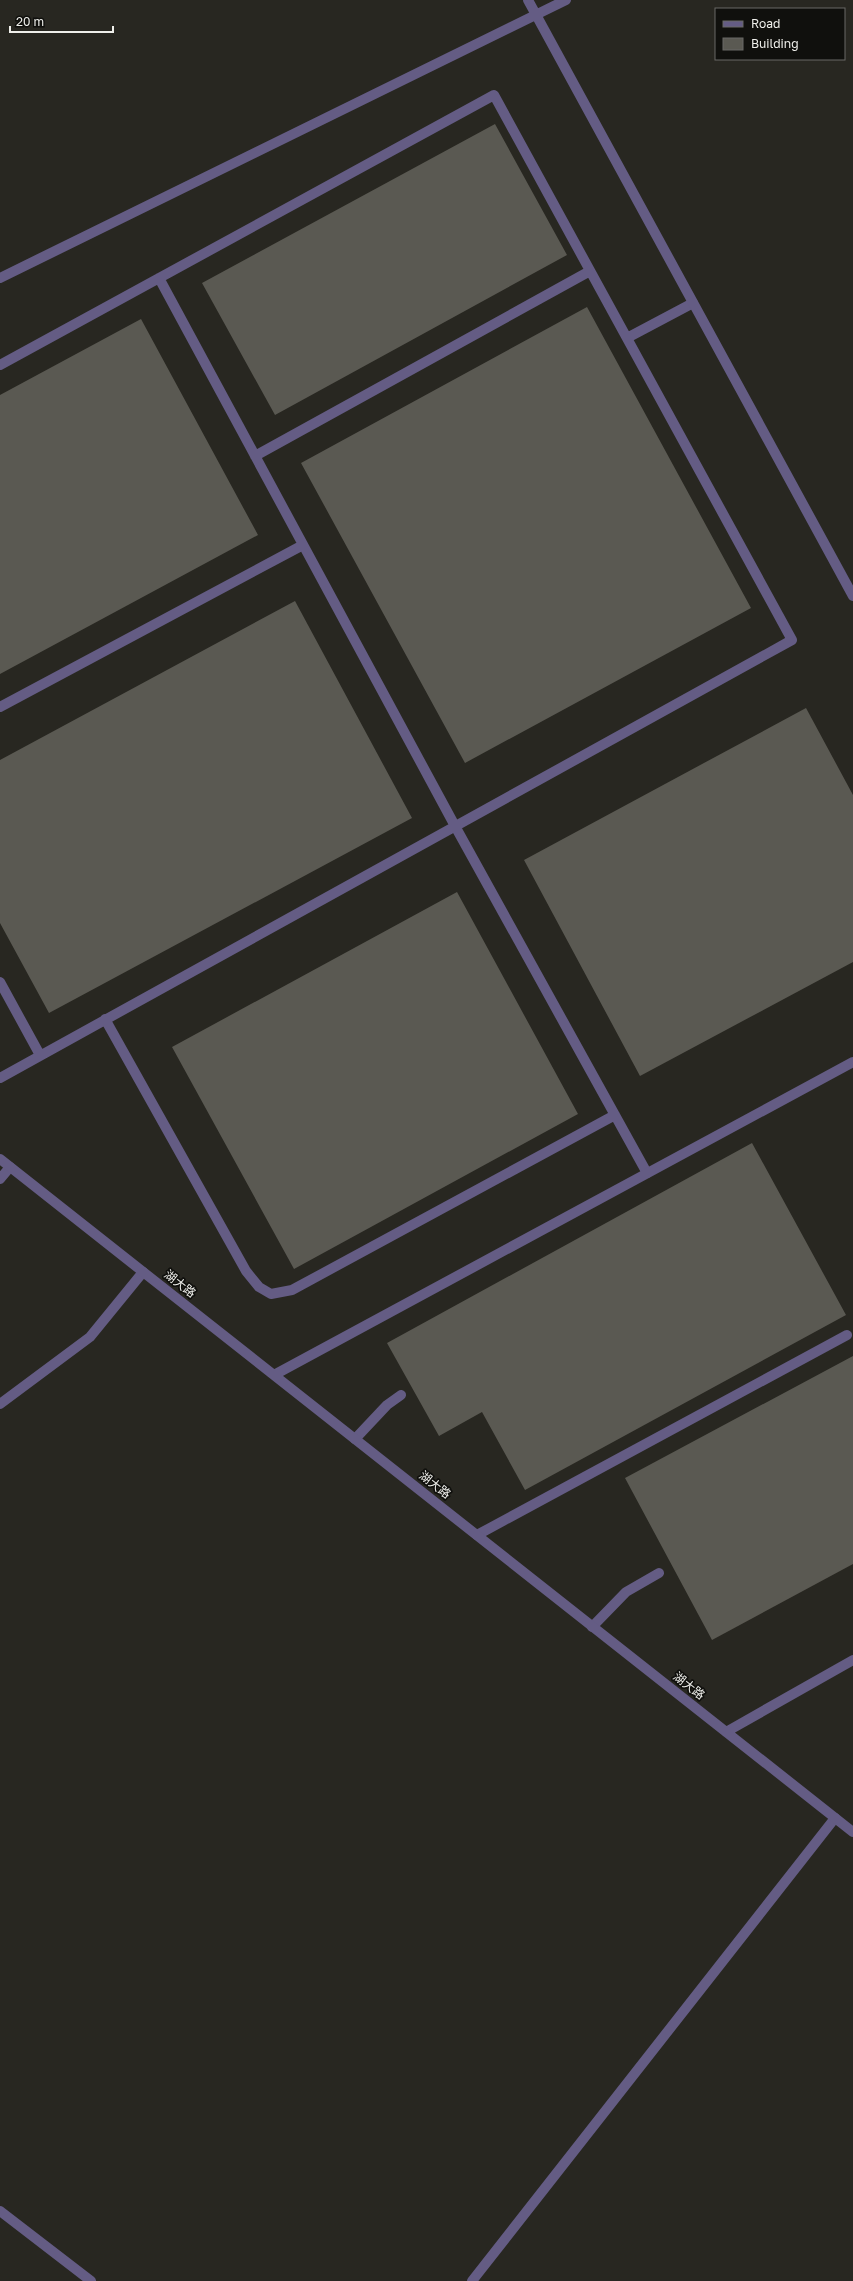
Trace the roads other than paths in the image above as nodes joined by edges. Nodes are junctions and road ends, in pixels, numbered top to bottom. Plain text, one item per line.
1 (528, 0) edge
2 (566, 0) edge
3 (536, 15) junction
4 (590, 271) junction
5 (0, 278) edge
6 (159, 278) junction
7 (693, 302) junction
8 (627, 338) junction
9 (0, 365) edge
10 (255, 456) junction
11 (303, 545) junction
12 (853, 596) edge
13 (0, 707) edge
14 (455, 826) junction
15 (0, 982) edge
16 (105, 1019) junction
17 (40, 1055) junction
18 (853, 1062) edge
19 (0, 1078) edge
20 (615, 1115) junction
21 (0, 1159) edge
22 (10, 1167) junction
23 (647, 1173) junction
24 (0, 1179) edge
25 (143, 1272) junction
26 (847, 1335) dead end
27 (274, 1375) junction
28 (401, 1395) dead end
29 (0, 1404) edge
30 (355, 1439) junction
31 (477, 1535) junction
32 (659, 1573) dead end
33 (592, 1627) junction
34 (853, 1660) edge
35 (726, 1732) junction
36 (835, 1818) junction
37 (853, 1832) edge
38 (0, 2211) edge
39 (91, 2281) edge
40 (472, 2281) edge

1 - 3 street
2 - 3 street
3 - 5 street
3 - 7 street
4 - 6 street
4 - 8 street
4 - 10 street
6 - 9 street
6 - 10 street
7 - 8 street
7 - 12 street
8 - 14 street
10 - 11 street
11 - 13 street
11 - 14 street
14 - 16 street
14 - 20 street
15 - 17 street
16 - 17 street
16 - 20 street
17 - 19 street
18 - 23 street
20 - 23 street
21 - 22 street, 湖大路
22 - 24 street
22 - 25 street, 湖大路
23 - 27 street
25 - 27 street, 湖大路
25 - 29 street
26 - 31 street
27 - 30 street, 湖大路
28 - 30 street
30 - 31 street, 湖大路
31 - 33 street, 湖大路
32 - 33 street
33 - 35 street, 湖大路
34 - 35 street
35 - 36 street, 湖大路
36 - 37 street, 湖大路
36 - 40 street
38 - 39 street

